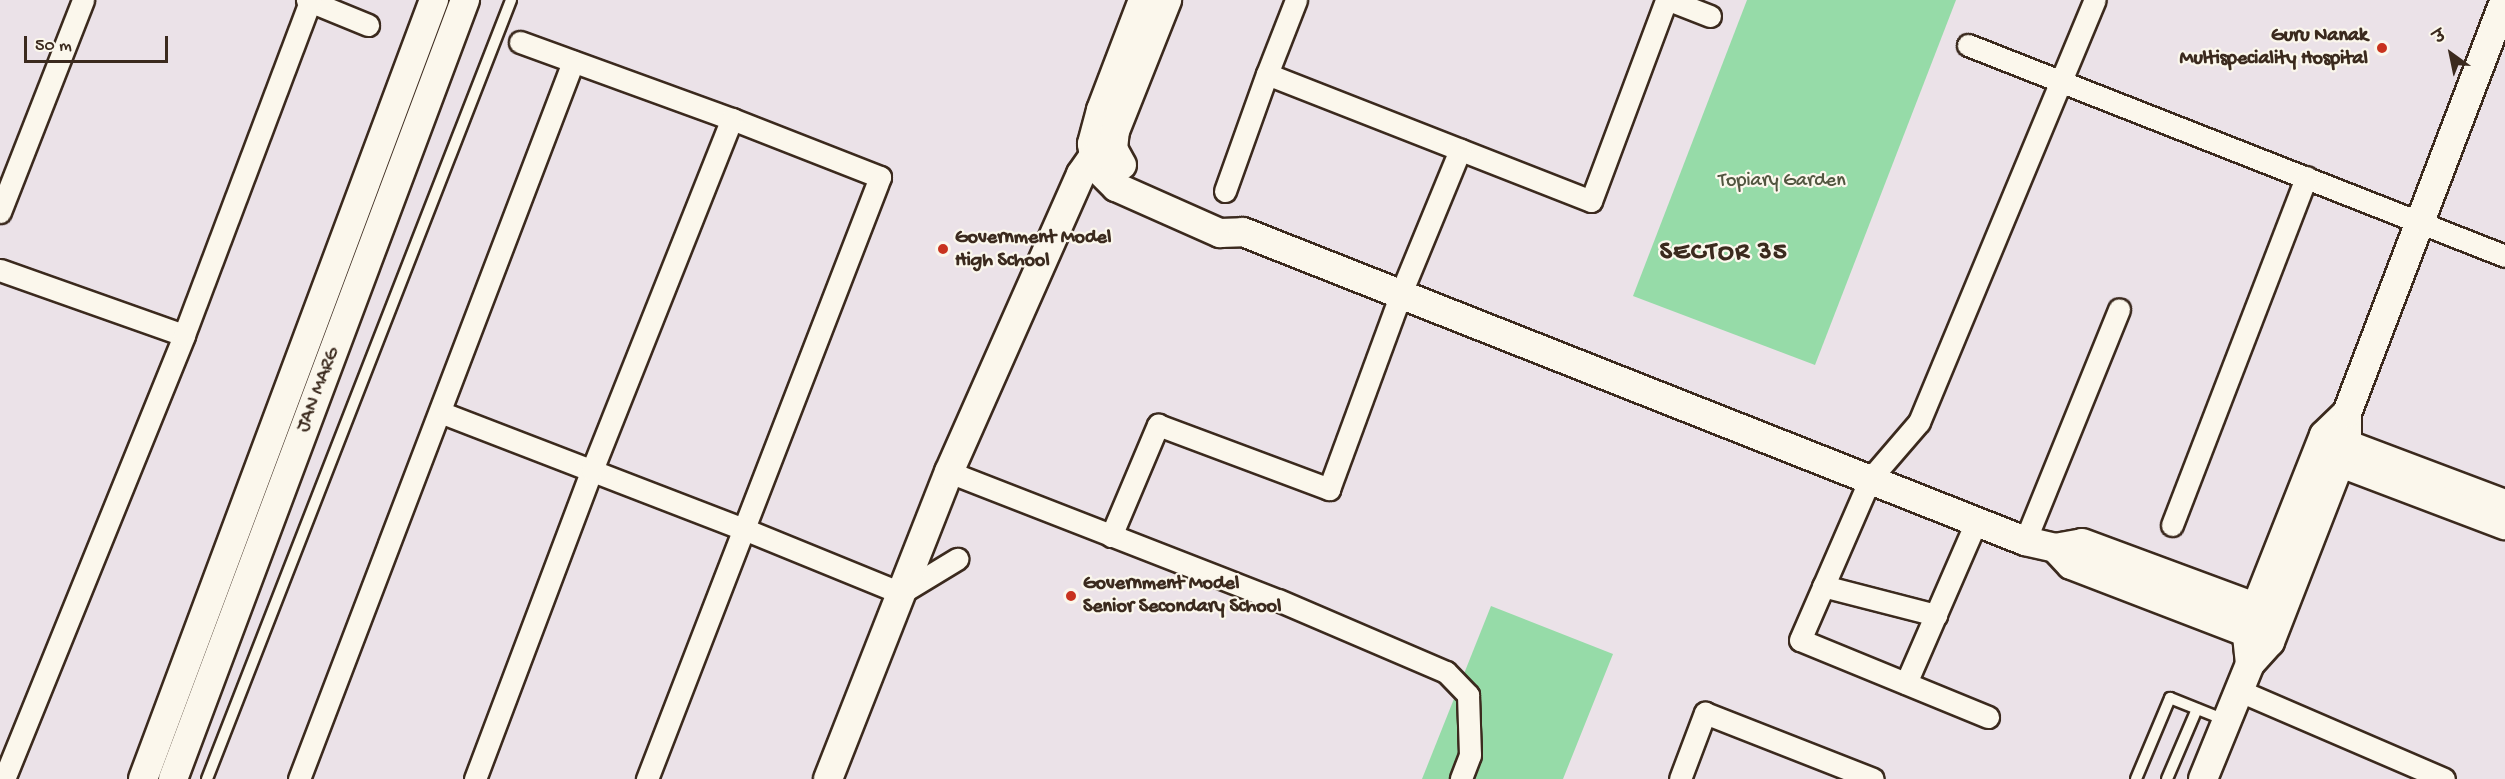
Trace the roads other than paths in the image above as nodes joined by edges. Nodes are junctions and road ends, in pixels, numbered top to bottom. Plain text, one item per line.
1 (83, 0) edge
2 (434, 0) edge
3 (465, 0) edge
4 (511, 0) edge
5 (1143, 0) edge
6 (1167, 0) edge
7 (1296, 0) edge
8 (1667, 0) edge
9 (2095, 0) edge
10 (2505, 0) edge
11 (309, 1) edge
12 (1710, 16) dead end
13 (368, 25) dead end
14 (520, 42) dead end
15 (1968, 45) dead end
16 (573, 62) junction
17 (1267, 74) junction
18 (2061, 82) junction
19 (732, 119) junction
20 (1460, 150) junction
21 (1103, 153) junction
22 (2306, 177) junction
23 (1225, 191) dead end
24 (0, 212) edge
25 (2421, 223) junction
26 (2505, 256) edge
27 (0, 270) edge
28 (1401, 293) junction
29 (2119, 309) dead end
30 (184, 335) junction
31 (440, 412) junction
32 (2332, 449) junction
33 (592, 470) junction
34 (949, 472) junction
35 (1870, 479) junction
36 (2505, 504) edge
37 (1976, 522) junction
38 (2172, 525) dead end
39 (2505, 525) edge
40 (744, 529) junction
41 (1111, 536) junction
42 (2025, 541) junction
43 (957, 559) dead end
44 (1823, 586) junction
45 (902, 593) junction
46 (1936, 615) junction
47 (2263, 624) junction
48 (1906, 683) junction
49 (2240, 691) junction
50 (2197, 709) junction
51 (1988, 717) dead end
52 (2228, 721) junction
53 (1860, 777) edge
54 (4, 779) edge
55 (143, 779) edge
56 (173, 779) edge
57 (207, 779) edge
58 (299, 779) edge
59 (475, 779) edge
60 (647, 779) edge
61 (828, 779) edge
62 (1461, 779) edge
63 (1680, 779) edge
64 (2136, 779) edge
65 (2167, 779) edge
66 (2203, 779) edge
67 (2444, 779) edge

1 - 24 street
2 - 55 street, JAN MARG
3 - 56 street, JAN MARG
4 - 57 lane
5 - 21 street
6 - 21 street
7 - 17 street
8 - 12 street
8 - 20 street
9 - 18 street
10 - 25 street
11 - 13 street
11 - 30 street
14 - 16 street
15 - 18 street
16 - 19 street
16 - 31 street
17 - 20 street
17 - 23 street
18 - 22 street
18 - 35 street
19 - 33 street
19 - 40 street
20 - 28 street
21 - 28 street
21 - 34 street
22 - 25 street
22 - 38 street
25 - 26 street
25 - 32 street
27 - 30 street
28 - 35 street
28 - 41 street
29 - 42 street
30 - 54 street
31 - 33 street
31 - 58 street
32 - 36 street
32 - 39 street
32 - 47 street
33 - 40 street
33 - 59 street
34 - 41 street
34 - 45 street
35 - 37 street
35 - 44 street
37 - 42 street
37 - 46 street
40 - 45 street
40 - 60 street
41 - 62 street
42 - 47 street
43 - 45 street
44 - 46 street
44 - 48 street
45 - 61 street
46 - 48 street
47 - 49 street
48 - 51 street
49 - 52 street
49 - 67 street
50 - 52 lane
50 - 64 lane
50 - 65 lane
52 - 66 street
53 - 63 street

